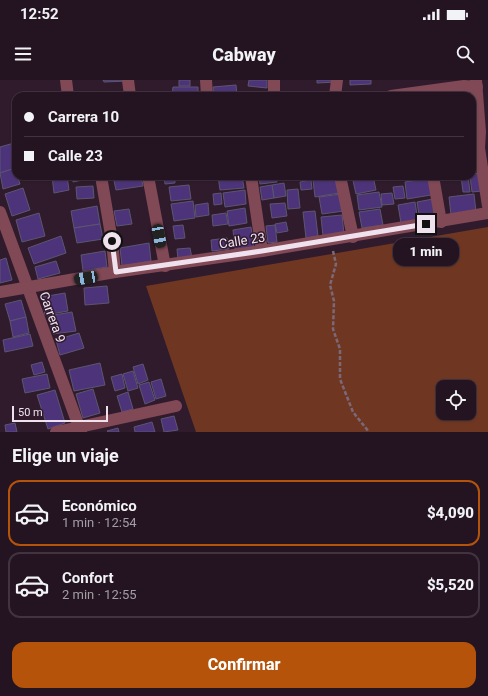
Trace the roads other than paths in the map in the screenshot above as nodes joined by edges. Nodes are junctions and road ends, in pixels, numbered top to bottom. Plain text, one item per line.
1 (66, 80) edge
2 (128, 80) edge
3 (206, 80) edge
4 (274, 80) edge
5 (337, 80) edge
6 (477, 83) edge
7 (417, 89) edge
8 (68, 92) edge
9 (130, 92) edge
10 (207, 92) edge
11 (274, 92) edge
12 (336, 92) edge
13 (406, 92) edge
14 (480, 133) edge
15 (102, 180) edge
16 (149, 180) edge
17 (252, 180) edge
18 (341, 180) edge
19 (434, 180) edge
20 (488, 206) edge
21 (0, 212) edge
22 (488, 213) edge
23 (441, 222) junction
24 (353, 237) junction
25 (262, 251) junction
26 (165, 266) junction
27 (116, 272) junction
28 (28, 288) junction
29 (0, 292) edge
30 (176, 406) dead end
31 (80, 429) edge
32 (56, 432) edge

1 - 8 street
2 - 9 street
3 - 10 street
4 - 11 street
5 - 12 street
6 - 7 street
6 - 14 street
7 - 13 street
14 - 20 street
15 - 27 street
16 - 26 street
17 - 25 street
18 - 24 street
19 - 23 street
21 - 28 street, Carrera 9
22 - 23 street, Calle 23
23 - 24 street, Calle 23
24 - 25 street, Calle 23
25 - 26 street, Calle 23
26 - 27 street, Calle 23
27 - 28 street, Calle 23
28 - 29 street, Calle 23
28 - 31 street, Carrera 9
30 - 31 street
31 - 32 street

